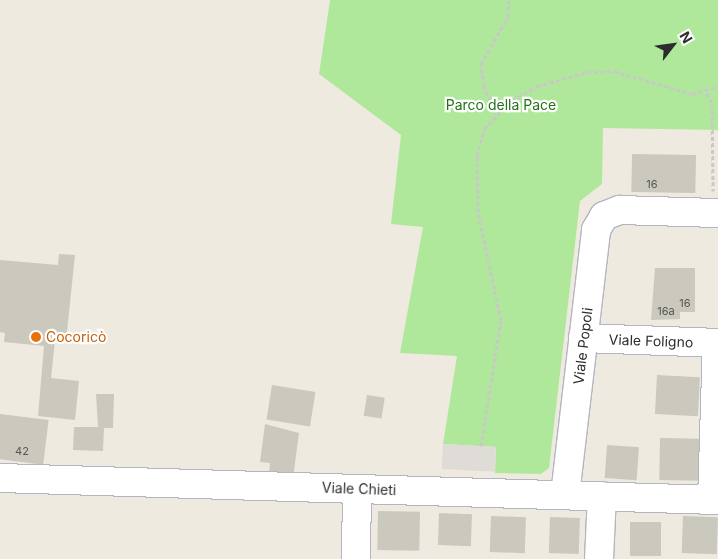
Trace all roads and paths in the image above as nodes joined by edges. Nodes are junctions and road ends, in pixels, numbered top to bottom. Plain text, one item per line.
1 (509, 0) edge
2 (718, 86) edge
3 (706, 93) junction
4 (496, 113) junction
5 (716, 213) edge
6 (583, 338) junction
7 (718, 343) edge
8 (481, 446) dead end
9 (0, 478) edge
10 (357, 489) junction
11 (565, 495) junction
12 (602, 496) junction
13 (715, 500) edge
14 (356, 559) edge
15 (599, 559) edge

1 - 4 path
2 - 3 path
3 - 4 path
3 - 5 path
4 - 8 path
5 - 6 street, Viale Popoli
6 - 7 street, Viale Foligno
6 - 11 street, Viale Popoli
7 - 13 street
9 - 10 street, Viale Chieti
10 - 11 street, Viale Chieti
10 - 14 street
11 - 12 street, Viale Chieti
12 - 13 street, Viale Chieti
12 - 15 street

